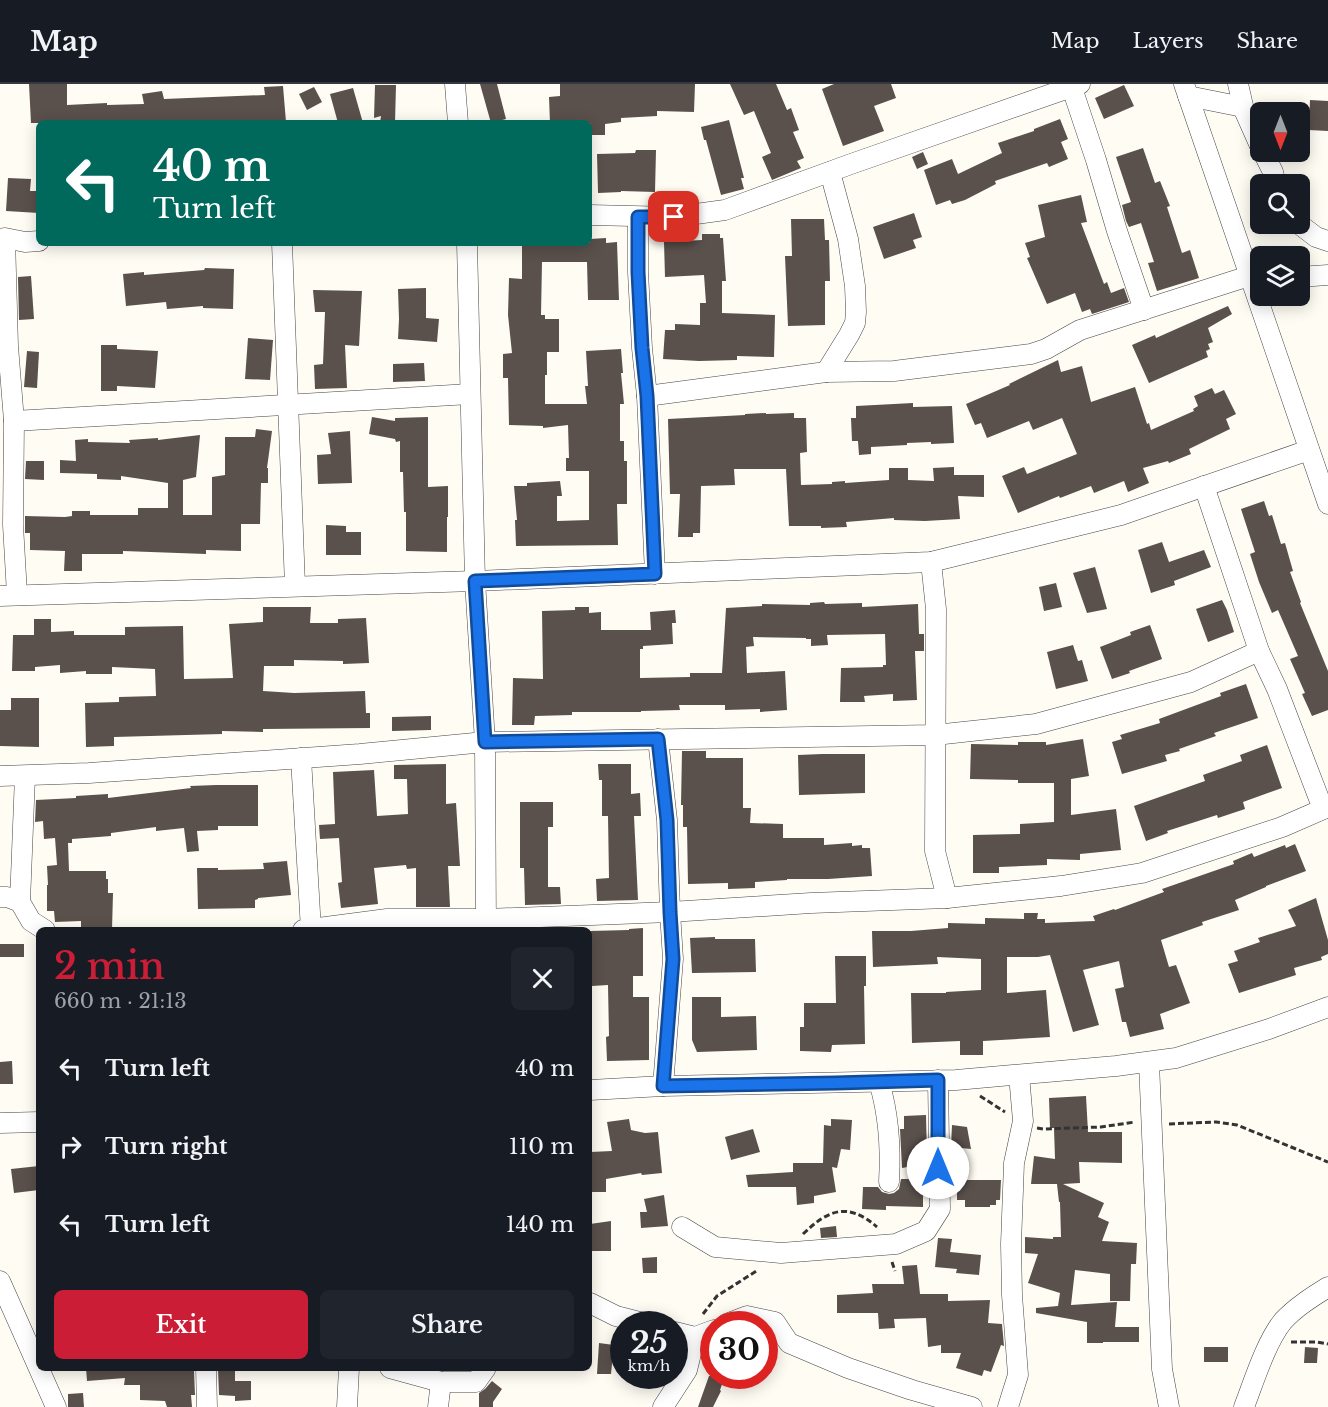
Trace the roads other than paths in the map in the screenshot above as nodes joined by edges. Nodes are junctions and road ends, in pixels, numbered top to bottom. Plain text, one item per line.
1 (455, 84) edge
2 (1238, 84) edge
3 (1076, 86) edge
4 (1186, 90) edge
5 (1243, 107) junction
6 (458, 120) edge
7 (1250, 123) edge
8 (830, 172) junction
9 (592, 214) edge
10 (638, 217) junction
11 (1310, 232) edge
12 (36, 241) edge
13 (1328, 241) edge
14 (282, 246) edge
15 (467, 246) edge
16 (1250, 263) edge
17 (1328, 276) edge
18 (1310, 277) edge
19 (1250, 278) edge
20 (1264, 306) edge
21 (1144, 310) junction
22 (4, 346) edge
23 (826, 372) junction
24 (470, 394) junction
25 (647, 396) junction
26 (288, 404) junction
27 (14, 421) junction
28 (1310, 450) junction
29 (1204, 486) junction
30 (1327, 499) edge
31 (931, 562) junction
32 (655, 574) junction
33 (475, 581) junction
34 (295, 585) junction
35 (8, 595) edge
36 (1259, 651) junction
37 (935, 735) junction
38 (658, 739) junction
39 (485, 742) junction
40 (301, 758) junction
41 (0, 776) edge
42 (25, 776) junction
43 (1326, 808) edge
44 (0, 897) edge
45 (947, 897) junction
46 (20, 902) junction
47 (670, 912) junction
48 (486, 925) edge
49 (40, 927) edge
50 (308, 927) edge
51 (330, 927) edge
52 (1328, 1007) edge
53 (1149, 1063) junction
54 (1019, 1075) junction
55 (938, 1080) junction
56 (879, 1082) junction
57 (663, 1086) junction
58 (592, 1090) edge
59 (36, 1122) edge
60 (0, 1123) edge
61 (889, 1182) dead end
62 (682, 1227) dead end
63 (0, 1281) edge
64 (1328, 1287) edge
65 (592, 1304) edge
66 (610, 1313) edge
67 (778, 1326) edge
68 (688, 1335) edge
69 (700, 1335) edge
70 (695, 1337) junction
71 (36, 1362) edge
72 (40, 1371) edge
73 (206, 1371) edge
74 (349, 1371) edge
75 (401, 1371) edge
76 (484, 1371) edge
77 (441, 1382) junction
78 (912, 1390) junction
79 (56, 1407) edge
80 (207, 1407) edge
81 (347, 1407) edge
82 (438, 1407) edge
83 (663, 1407) edge
84 (922, 1407) edge
85 (972, 1407) edge
86 (1008, 1407) edge
87 (1169, 1407) edge
88 (1244, 1407) edge

1 - 6 street
2 - 5 street
3 - 8 street
3 - 21 street
4 - 5 street
4 - 16 street
5 - 7 street
8 - 10 street
8 - 23 street
9 - 10 street
10 - 25 street
11 - 13 street
12 - 22 street
14 - 26 street
15 - 24 street
17 - 18 street
19 - 21 street
20 - 28 street
21 - 23 street
22 - 27 street
23 - 25 street
24 - 26 street
24 - 33 street
25 - 32 street
26 - 27 street
26 - 34 street
27 - 35 street
28 - 29 street
28 - 30 street
29 - 31 street
29 - 36 street
31 - 32 street
31 - 37 street
32 - 33 street
33 - 34 street
33 - 39 street
34 - 35 street
36 - 37 street
36 - 43 street
37 - 38 street
37 - 45 street
38 - 39 street
38 - 47 street
39 - 40 street
39 - 48 street
40 - 42 street
40 - 50 street
41 - 42 street
42 - 46 street
43 - 45 street
44 - 46 street
45 - 47 street
46 - 49 street
47 - 48 street
47 - 57 street
48 - 51 street
52 - 53 street
53 - 54 street
53 - 87 street
54 - 55 street
54 - 86 street
55 - 56 street
55 - 62 street
56 - 57 street
56 - 61 street
57 - 58 street
59 - 60 street
63 - 71 street
64 - 88 street
65 - 66 street
67 - 78 street
68 - 70 street
69 - 70 street
70 - 83 street
72 - 79 street
73 - 80 street
74 - 81 street
75 - 77 street
76 - 77 street
77 - 82 street
78 - 84 street
78 - 85 street

